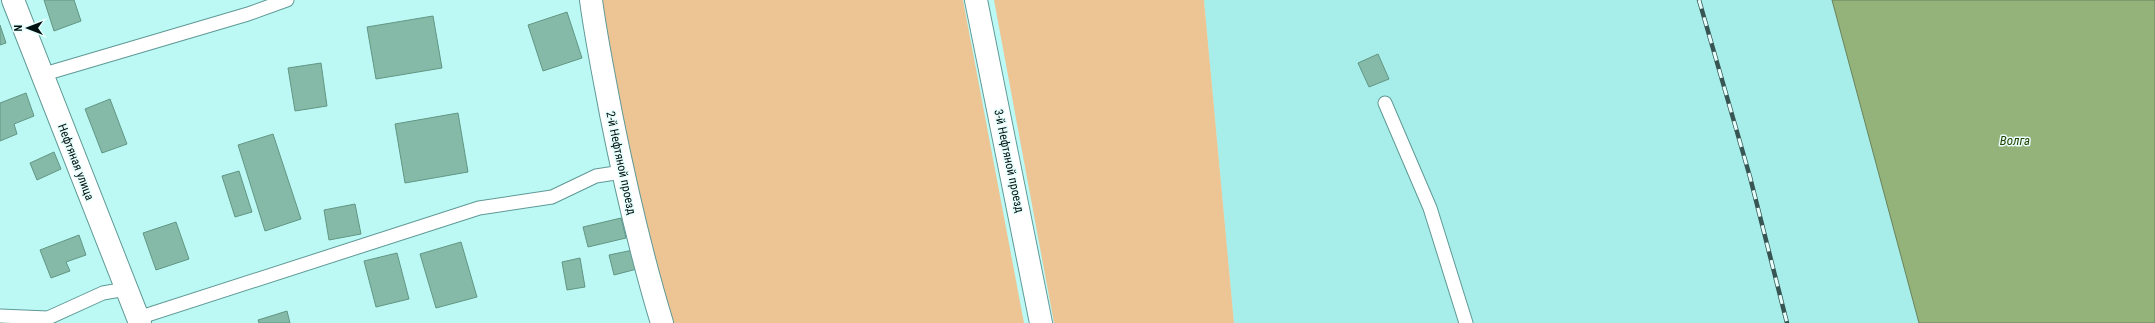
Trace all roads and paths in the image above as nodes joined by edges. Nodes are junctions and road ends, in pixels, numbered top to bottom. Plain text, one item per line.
1 (13, 0) edge
2 (287, 0) edge
3 (591, 0) edge
4 (976, 0) edge
5 (41, 75) junction
6 (1385, 103) dead end
7 (622, 172) junction
8 (126, 289) junction
9 (0, 316) edge
10 (139, 321) edge
11 (662, 323) edge
12 (1041, 323) edge
13 (1466, 323) edge

1 - 5 street, Нефтяная улица
2 - 5 lane
3 - 7 street, 2-й Нефтяной проезд
4 - 12 street, 3-й Нефтяной проезд
5 - 8 street, Нефтяная улица
6 - 13 lane
7 - 10 lane
7 - 11 street, 2-й Нефтяной проезд
8 - 9 lane
8 - 10 street, Нефтяная улица

